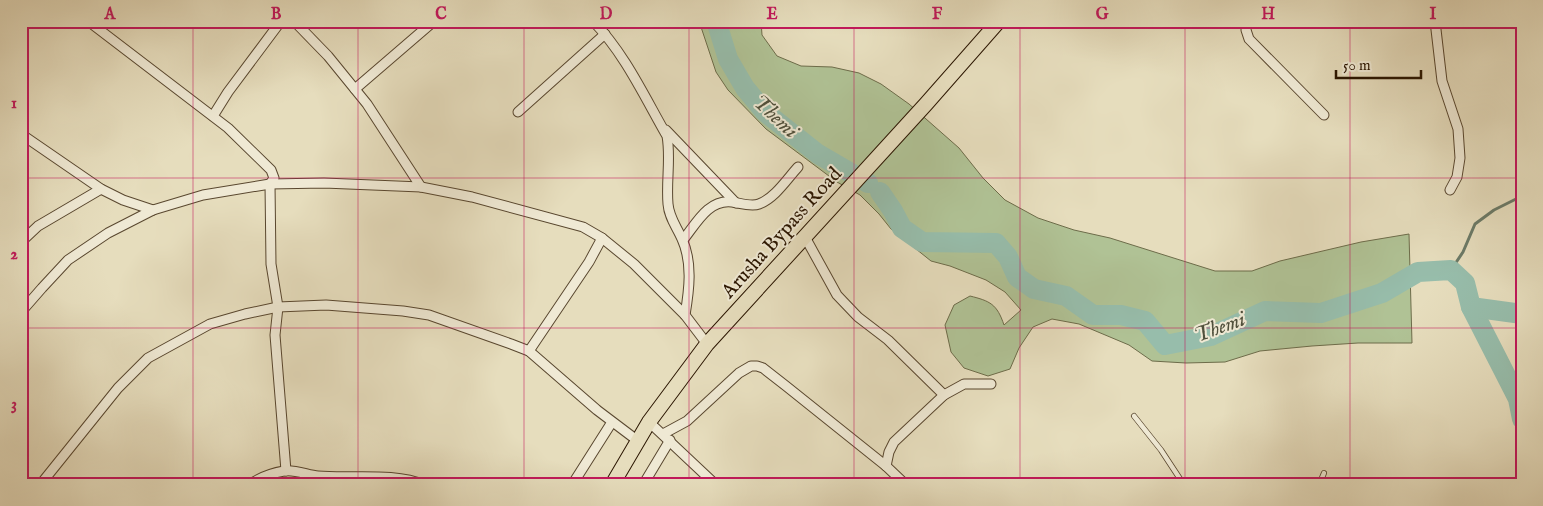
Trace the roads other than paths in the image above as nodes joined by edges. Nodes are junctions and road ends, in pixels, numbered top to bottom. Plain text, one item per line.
1 (88, 21) edge
2 (281, 21) edge
3 (294, 21) edge
4 (434, 21) edge
5 (593, 21) edge
6 (999, 21) edge
7 (1247, 21) edge
8 (1435, 21) edge
9 (606, 34) junction
10 (355, 89) junction
11 (518, 112) dead end
12 (1324, 115) dead end
13 (213, 116) junction
14 (661, 124) junction
15 (21, 134) edge
16 (798, 167) dead end
17 (270, 184) junction
18 (421, 187) junction
19 (102, 189) junction
20 (1450, 190) dead end
21 (736, 203) junction
22 (153, 210) junction
23 (805, 237) junction
24 (602, 238) junction
25 (683, 240) junction
26 (21, 242) edge
27 (278, 307) junction
28 (21, 312) edge
29 (685, 315) junction
30 (707, 344) junction
31 (529, 351) junction
32 (991, 384) dead end
33 (944, 395) junction
34 (1134, 416) dead end
35 (612, 422) junction
36 (649, 422) junction
37 (667, 437) junction
38 (638, 441) junction
39 (886, 466) junction
40 (286, 471) junction
41 (1324, 474) dead end
42 (40, 485) edge
43 (249, 485) edge
44 (424, 485) edge
45 (572, 485) edge
46 (612, 485) edge
47 (643, 485) edge
48 (716, 485) edge
49 (906, 485) edge
50 (1184, 485) edge
51 (1319, 485) edge

1 - 13 street
2 - 13 street
3 - 10 street
4 - 10 street
5 - 9 street
6 - 23 main road, Arusha Bypass Road
7 - 12 street
8 - 20 street
9 - 11 street
9 - 14 street
10 - 18 street
13 - 17 street
14 - 21 street
14 - 25 street
15 - 19 street
16 - 21 street
17 - 18 street
17 - 22 street
17 - 27 street
18 - 24 street
19 - 22 street
19 - 26 street
21 - 25 street
22 - 28 street
23 - 30 main road, Arusha Bypass Road
23 - 33 street
24 - 29 street
24 - 31 street
25 - 29 street
27 - 31 street
27 - 40 street
27 - 42 street
29 - 30 street
30 - 36 main road, Arusha Bypass Road
31 - 35 street
32 - 33 street
33 - 39 street
34 - 50 lane
35 - 38 street
35 - 45 street
36 - 37 street
36 - 38 main road, Arusha Bypass Road
37 - 39 street
37 - 47 street
37 - 48 street
38 - 46 main road, Arusha Bypass Road
39 - 49 street
40 - 43 street
40 - 44 street
41 - 51 lane

